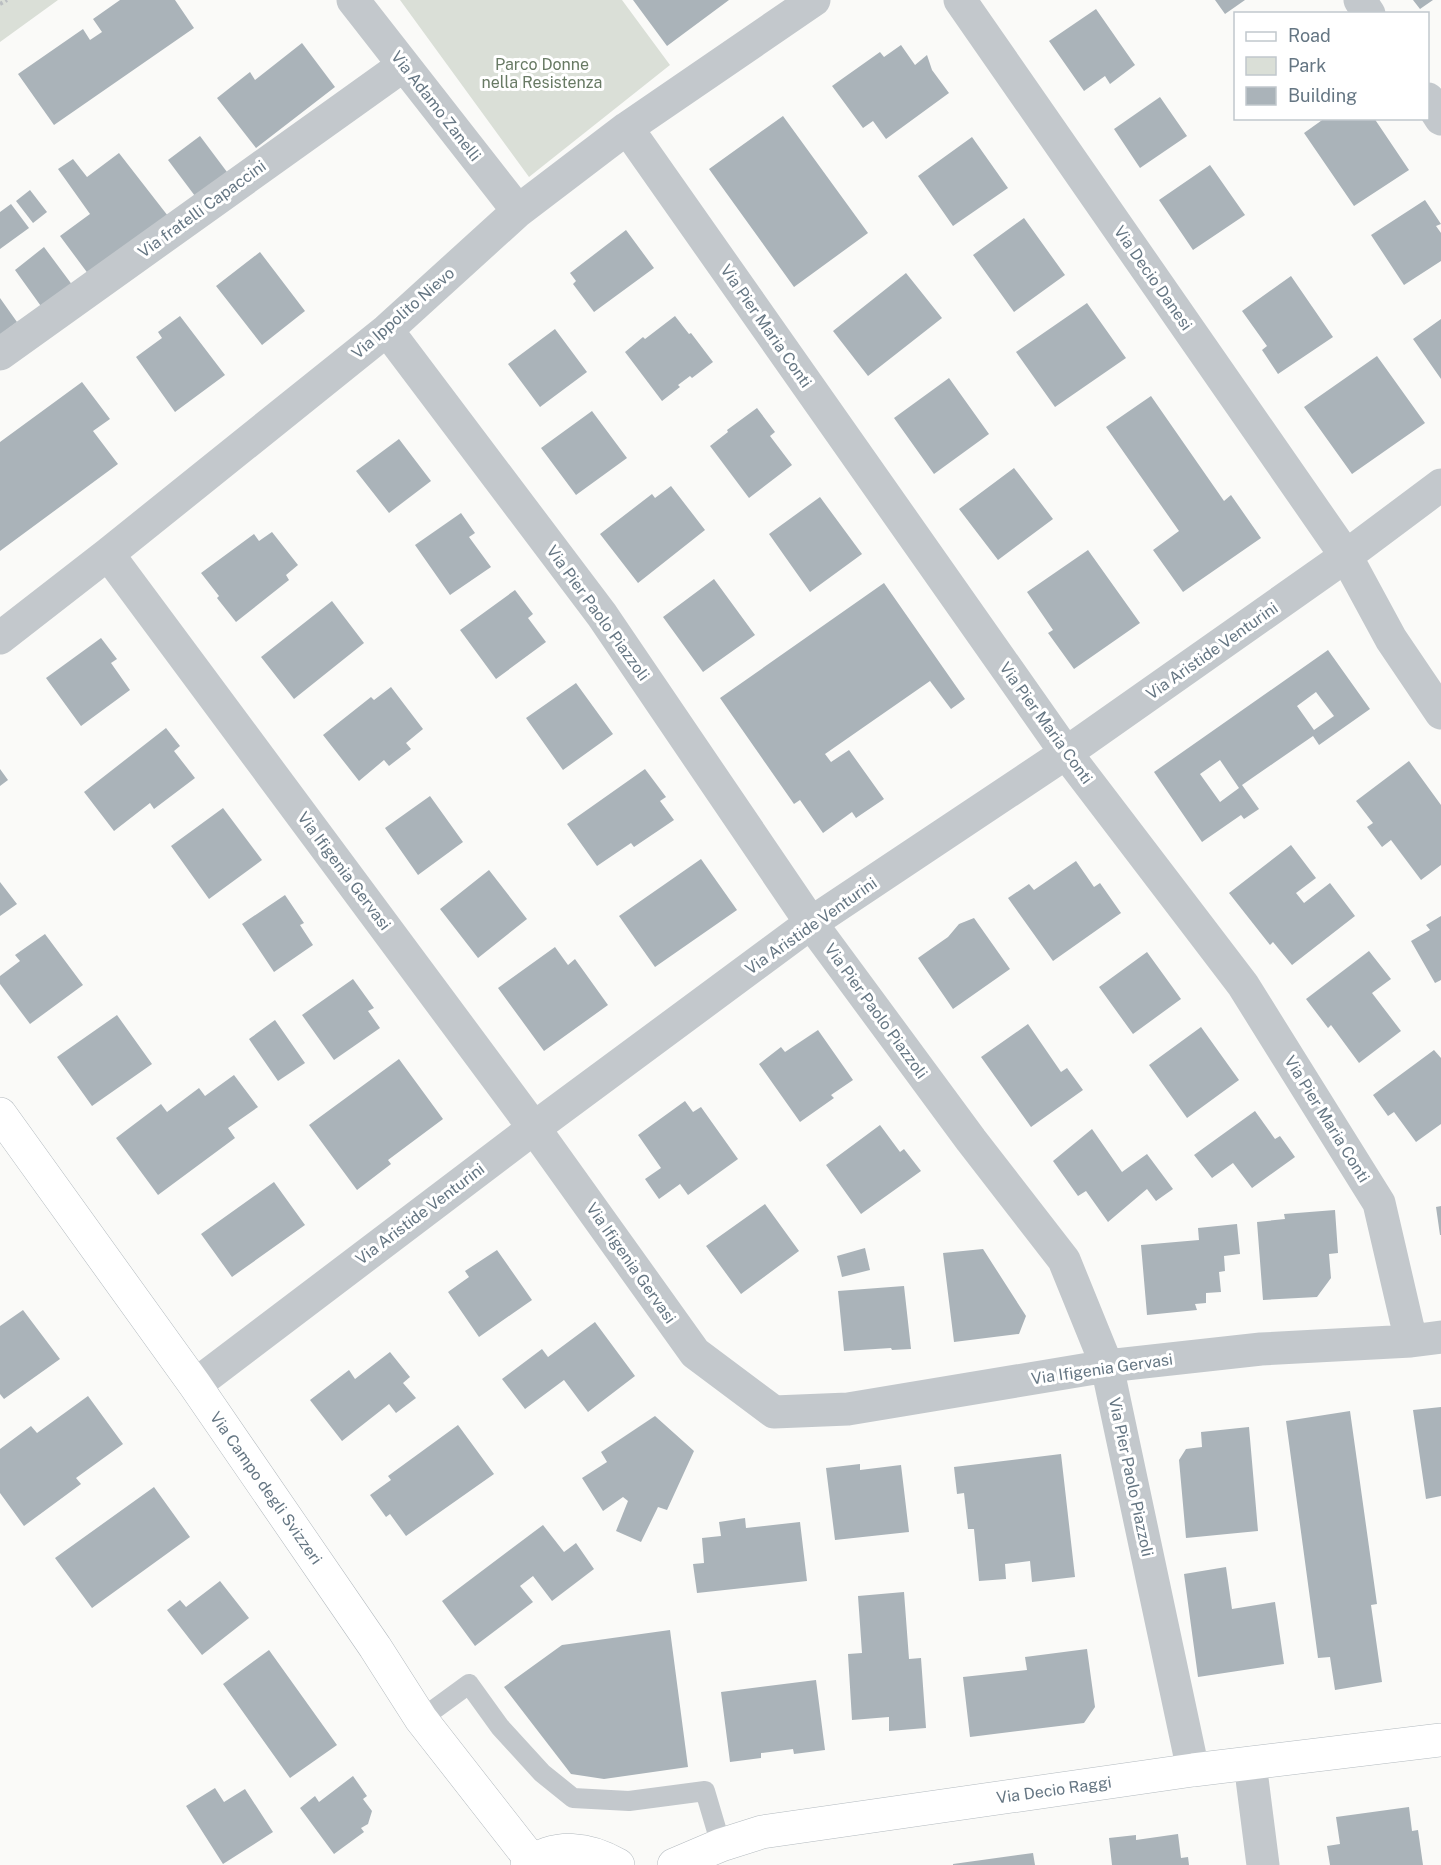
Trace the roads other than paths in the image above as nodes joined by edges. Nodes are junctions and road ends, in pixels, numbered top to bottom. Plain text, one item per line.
1 (353, 0) edge
2 (814, 0) edge
3 (960, 0) edge
4 (405, 65) junction
5 (1429, 101) edge
6 (1441, 119) edge
7 (627, 128) junction
8 (518, 211) junction
9 (387, 330) junction
10 (0, 354) edge
11 (1441, 485) edge
12 (108, 554) junction
13 (1346, 556) junction
14 (0, 638) edge
15 (1441, 712) edge
16 (1066, 753) junction
17 (811, 923) junction
18 (0, 1114) edge
19 (534, 1128) junction
20 (1426, 1339) edge
21 (1107, 1365) junction
22 (195, 1385) junction
23 (421, 1719) junction
24 (1441, 1740) edge
25 (1250, 1762) junction
26 (1193, 1770) junction
27 (721, 1845) junction
28 (530, 1863) edge
29 (618, 1865) edge
30 (674, 1865) edge
31 (1263, 1865) edge

1 - 4 street, Via Adamo Zanelli
2 - 7 street, Via Ippolito Nievo
3 - 13 street, Via Decio Danesi
4 - 8 street, Via Adamo Zanelli
4 - 10 street, Via fratelli Capaccini
5 - 6 street
7 - 8 street, Via Ippolito Nievo
7 - 16 street, Via Pier Maria Conti
8 - 9 street, Via Ippolito Nievo
9 - 12 street, Via Ippolito Nievo
9 - 17 street, Via Pier Paolo Piazzoli
11 - 13 street, Via Aristide Venturini
12 - 14 street, Via Ippolito Nievo
12 - 19 street, Via Ifigenia Gervasi
13 - 15 street, Via Decio Danesi
13 - 16 street, Via Aristide Venturini
16 - 17 street, Via Aristide Venturini
16 - 20 street, Via Pier Maria Conti
17 - 19 street, Via Aristide Venturini
17 - 21 street, Via Pier Paolo Piazzoli
18 - 22 main road, Via Campo degli Svizzeri
19 - 21 street, Via Ifigenia Gervasi
19 - 22 street, Via Aristide Venturini
20 - 21 street, Via Ifigenia Gervasi
21 - 26 street, Via Pier Paolo Piazzoli
22 - 23 main road, Via Campo degli Svizzeri
23 - 27 lane
23 - 28 main road, Via Campo degli Svizzeri
24 - 25 main road, Via Decio Raggi
25 - 26 main road, Via Decio Raggi
25 - 31 street
26 - 27 main road, Via Decio Raggi
27 - 30 main road, Via Decio Raggi
28 - 29 main road

